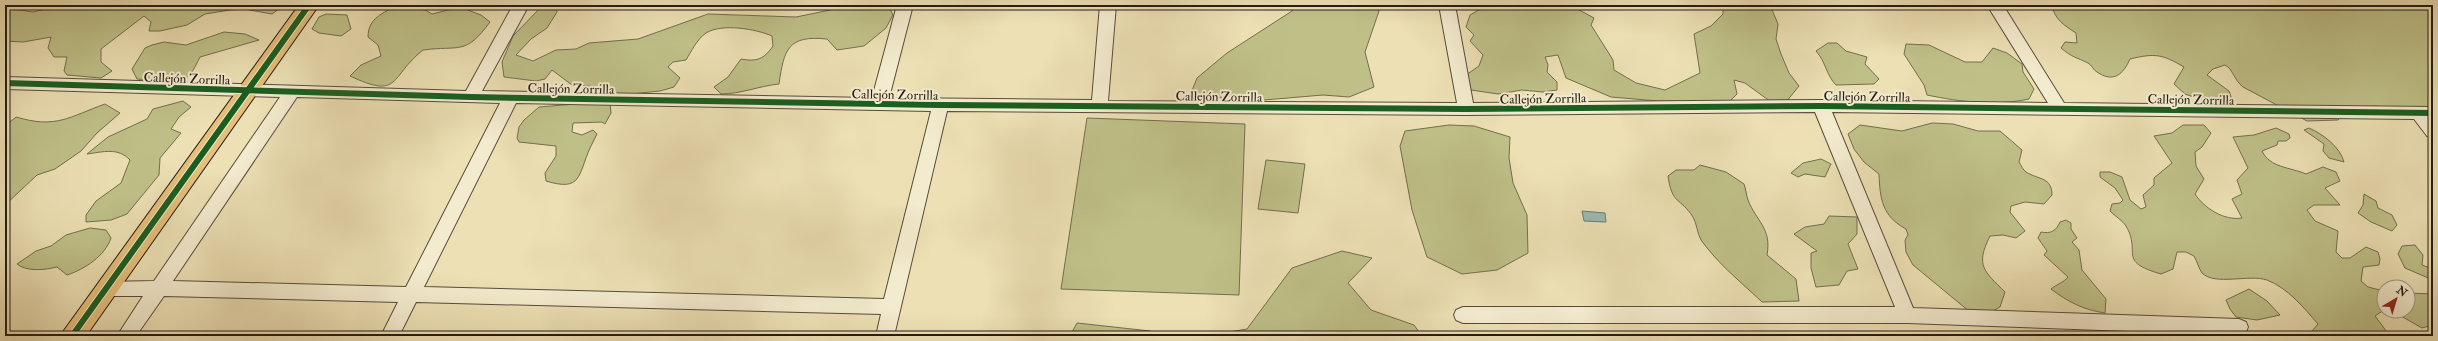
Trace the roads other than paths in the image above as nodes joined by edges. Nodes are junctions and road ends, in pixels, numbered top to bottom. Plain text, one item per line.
1 (310, 5) edge
2 (521, 5) edge
3 (905, 5) edge
4 (1108, 5) edge
5 (1447, 5) edge
6 (1996, 5) edge
7 (5, 83) edge
8 (248, 91) junction
9 (292, 92) junction
10 (471, 97) junction
11 (511, 98) junction
12 (879, 104) junction
13 (940, 105) junction
14 (1100, 105) junction
15 (1822, 106) junction
16 (2059, 108) junction
17 (1466, 109) junction
18 (2425, 112) edge
19 (2433, 132) edge
20 (158, 288) junction
21 (106, 289) junction
22 (411, 296) junction
23 (891, 307) junction
24 (1463, 315) dead end
25 (1907, 315) junction
26 (2239, 327) dead end
27 (72, 336) edge
28 (126, 336) edge
29 (390, 336) edge
30 (885, 336) edge

1 - 8 main road
2 - 10 street
3 - 12 street
4 - 14 street
5 - 17 street
6 - 16 street
7 - 8 street, Callejón Zorrilla
8 - 9 street, Callejón Zorrilla
8 - 21 main road
9 - 10 street, Callejón Zorrilla
9 - 20 street
10 - 11 street, Callejón Zorrilla
11 - 12 street, Callejón Zorrilla
11 - 22 street
12 - 13 street, Callejón Zorrilla
13 - 14 street, Callejón Zorrilla
13 - 23 street
14 - 17 street, Callejón Zorrilla
15 - 16 street, Callejón Zorrilla
15 - 17 street, Callejón Zorrilla
15 - 25 street
16 - 18 street, Callejón Zorrilla
18 - 19 street
20 - 21 street
20 - 22 street
20 - 28 street
21 - 27 main road
22 - 23 street
22 - 29 street
23 - 30 street
24 - 25 street
25 - 26 street

